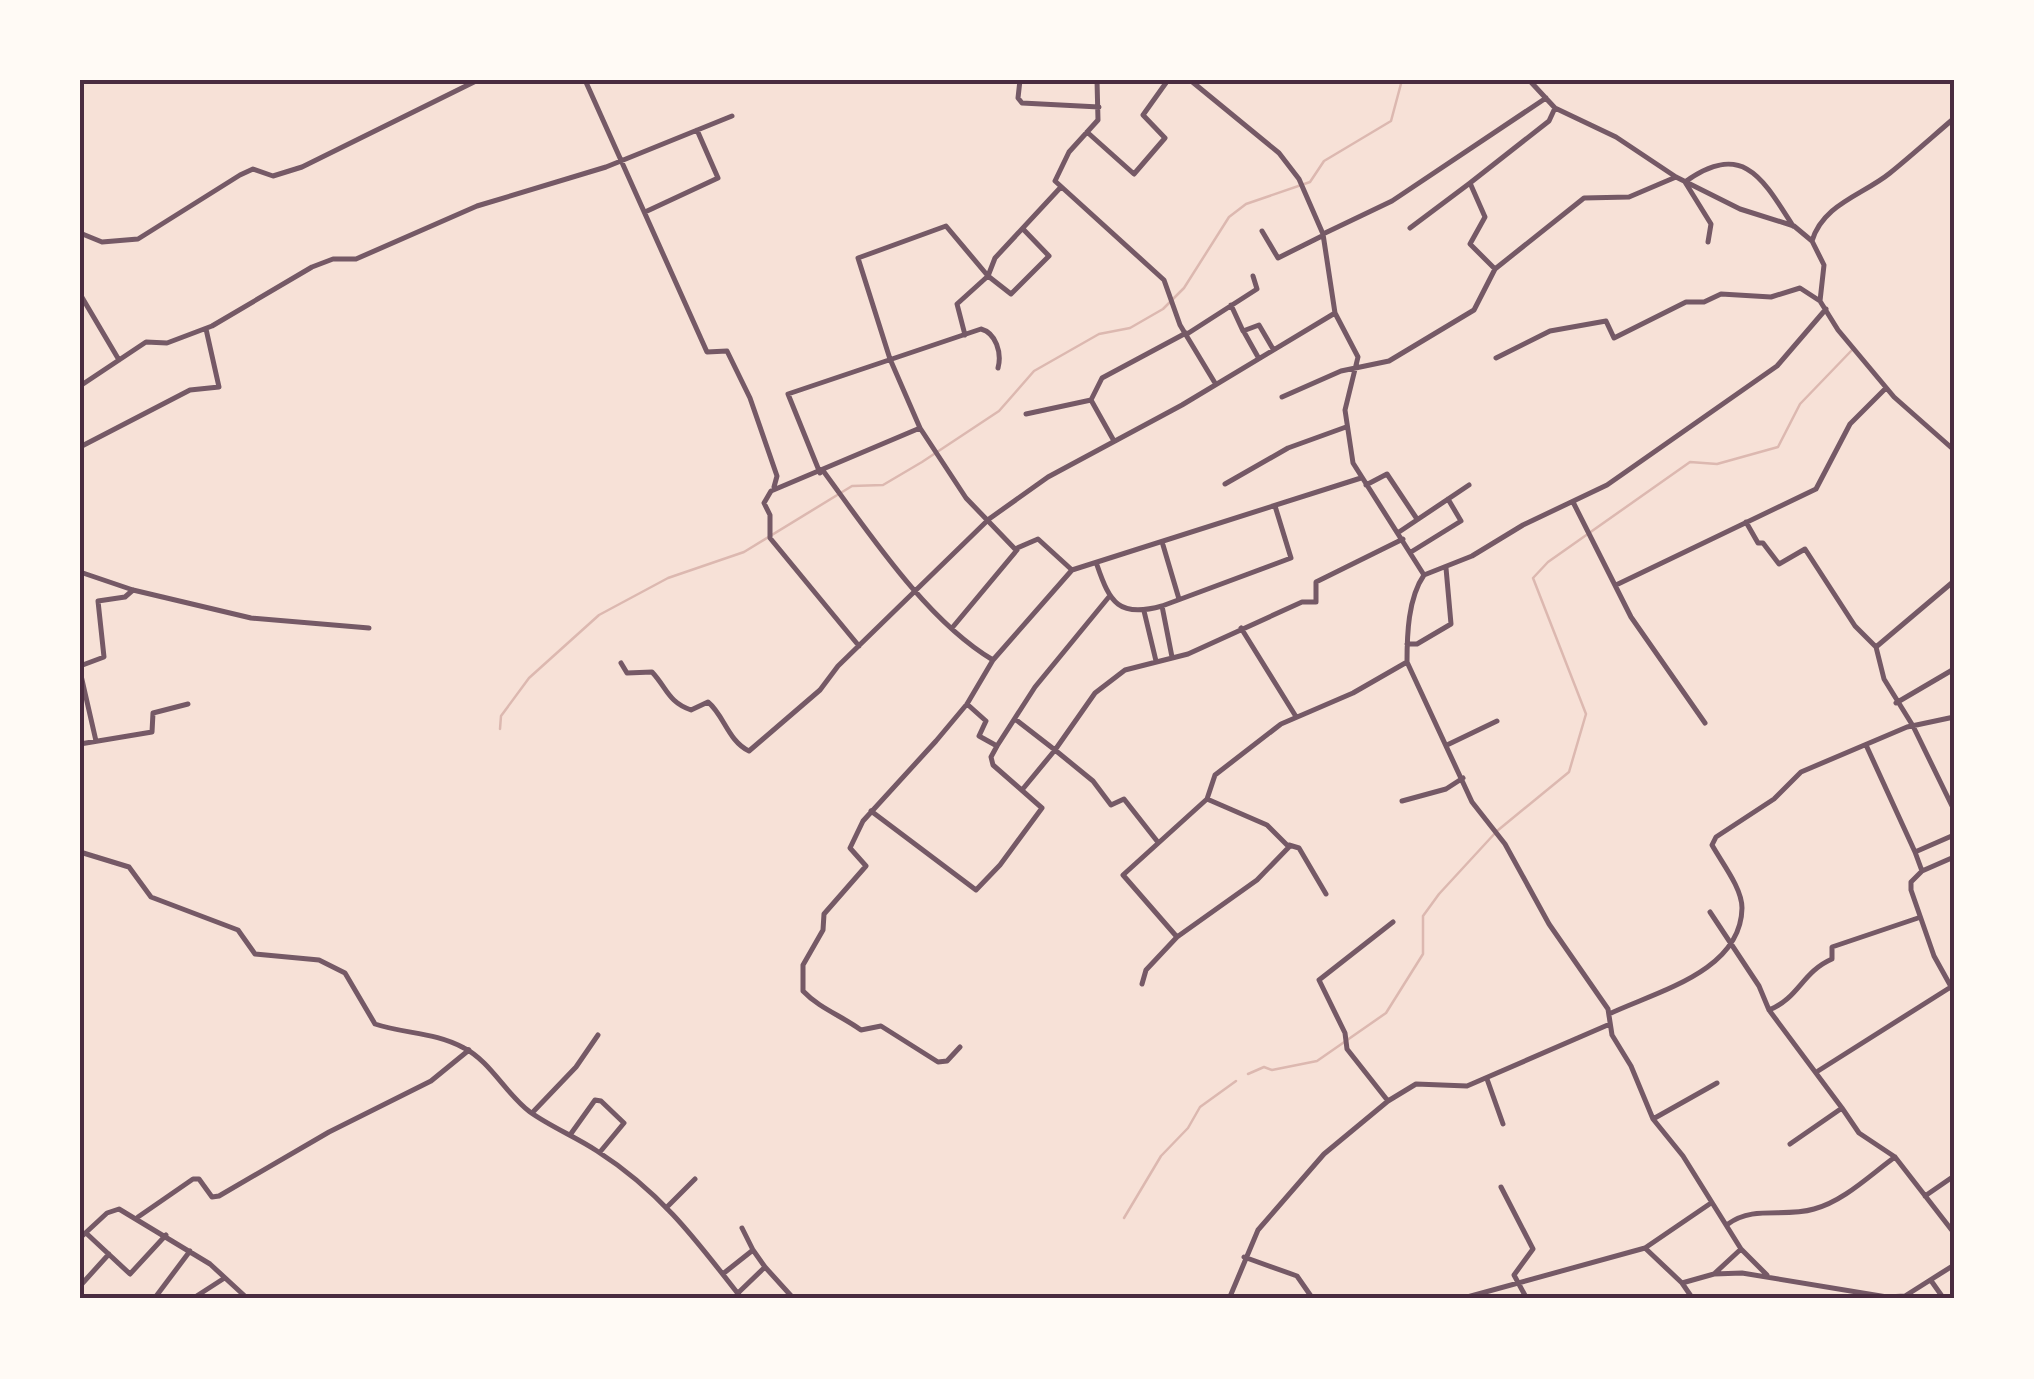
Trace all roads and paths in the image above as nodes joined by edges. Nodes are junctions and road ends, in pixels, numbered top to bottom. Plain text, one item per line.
1 (478, 80) edge
2 (584, 80) edge
3 (1020, 80) edge
4 (1097, 80) edge
5 (1168, 80) edge
6 (1190, 80) edge
7 (1528, 80) edge
8 (1547, 97) junction
9 (1100, 107) junction
10 (1555, 108) junction
11 (732, 116) dead end
12 (1952, 120) dead end
13 (697, 130) junction
14 (1087, 132) junction
15 (618, 162) junction
16 (1676, 177) junction
17 (1685, 182) junction
18 (1470, 183) junction
19 (1060, 188) junction
20 (644, 212) junction
21 (1794, 226) junction
22 (1410, 228) dead end
23 (1024, 230) junction
24 (1262, 231) dead end
25 (80, 233) edge
26 (1322, 235) junction
27 (1812, 240) junction
28 (1708, 242) dead end
29 (1494, 269) junction
30 (988, 276) junction
31 (1253, 276) dead end
32 (80, 294) edge
33 (1820, 301) junction
34 (1231, 305) junction
35 (1826, 309) junction
36 (1335, 314) junction
37 (206, 328) junction
38 (1244, 332) junction
39 (1186, 333) junction
40 (966, 335) junction
41 (1273, 349) junction
42 (1258, 358) junction
43 (1496, 358) dead end
44 (890, 359) junction
45 (120, 360) junction
46 (998, 368) dead end
47 (1358, 370) junction
48 (1215, 383) junction
49 (80, 386) edge
50 (1886, 388) junction
51 (1282, 397) dead end
52 (1091, 400) junction
53 (1026, 414) dead end
54 (1346, 427) junction
55 (920, 428) junction
56 (1114, 440) junction
57 (80, 447) edge
58 (1954, 450) edge
59 (822, 472) junction
60 (1361, 478) junction
61 (1226, 484) dead end
62 (1366, 485) junction
63 (1469, 485) dead end
64 (770, 491) junction
65 (1448, 499) junction
66 (1573, 502) junction
67 (1275, 506) junction
68 (989, 519) junction
69 (1418, 520) junction
70 (1746, 522) junction
71 (1401, 535) junction
72 (1162, 544) junction
73 (1017, 550) junction
74 (1411, 552) junction
75 (1097, 565) junction
76 (1446, 568) junction
77 (1072, 570) junction
78 (80, 572) edge
79 (1424, 575) junction
80 (1954, 581) edge
81 (1616, 585) junction
82 (132, 590) junction
83 (919, 592) junction
84 (1108, 598) junction
85 (1179, 599) junction
86 (1162, 606) junction
87 (1144, 611) junction
88 (369, 628) dead end
89 (952, 628) junction
90 (1242, 628) junction
91 (1407, 644) junction
92 (859, 646) junction
93 (1876, 647) junction
94 (1172, 658) junction
95 (992, 660) junction
96 (1156, 662) junction
97 (1407, 662) junction
98 (620, 663) dead end
99 (80, 669) edge
100 (1954, 669) edge
101 (188, 704) dead end
102 (967, 704) junction
103 (1896, 704) junction
104 (1296, 715) junction
105 (1954, 716) edge
106 (1016, 719) junction
107 (1497, 721) dead end
108 (1705, 723) dead end
109 (1914, 726) junction
110 (96, 742) junction
111 (80, 744) edge
112 (1447, 745) junction
113 (1866, 745) junction
114 (997, 746) junction
115 (1055, 750) junction
116 (1463, 778) junction
117 (1022, 790) junction
118 (1207, 799) junction
119 (1402, 801) dead end
120 (1954, 810) edge
121 (872, 811) junction
122 (1954, 834) edge
123 (1157, 841) junction
124 (1289, 845) junction
125 (80, 852) edge
126 (1915, 852) junction
127 (1954, 856) edge
128 (1922, 871) junction
129 (1326, 894) dead end
130 (1710, 912) dead end
131 (1919, 918) junction
132 (1393, 922) dead end
133 (1178, 937) junction
134 (1732, 942) junction
135 (1142, 984) dead end
136 (1953, 988) edge
137 (1769, 1010) junction
138 (1610, 1014) junction
139 (1610, 1024) junction
140 (598, 1035) dead end
141 (960, 1047) dead end
142 (469, 1050) junction
143 (1818, 1071) junction
144 (1487, 1079) junction
145 (1717, 1083) dead end
146 (1388, 1101) junction
147 (1842, 1108) junction
148 (532, 1114) junction
149 (1653, 1119) junction
150 (1503, 1124) dead end
151 (570, 1135) junction
152 (1790, 1144) dead end
153 (600, 1152) junction
154 (1895, 1157) junction
155 (1954, 1176) edge
156 (695, 1179) dead end
157 (1501, 1187) dead end
158 (1925, 1196) junction
159 (1711, 1203) junction
160 (668, 1206) junction
161 (138, 1217) junction
162 (1728, 1224) junction
163 (742, 1228) dead end
164 (86, 1232) junction
165 (1954, 1233) edge
166 (166, 1235) junction
167 (80, 1238) edge
168 (1645, 1248) junction
169 (753, 1250) junction
170 (1742, 1250) junction
171 (190, 1252) junction
172 (109, 1254) junction
173 (1244, 1257) junction
174 (1954, 1265) edge
175 (766, 1267) junction
176 (724, 1273) junction
177 (1714, 1274) junction
178 (1767, 1276) junction
179 (224, 1278) junction
180 (1515, 1282) junction
181 (1932, 1282) junction
182 (1682, 1283) junction
183 (80, 1286) edge
184 (740, 1296) edge
185 (154, 1299) edge
186 (192, 1299) edge
187 (248, 1299) edge
188 (794, 1299) edge
189 (1229, 1299) edge
190 (1314, 1299) edge
191 (1460, 1299) edge
192 (1527, 1299) edge
193 (1693, 1299) edge
194 (1944, 1299) edge

1 - 25 street
2 - 15 street
3 - 9 street
4 - 9 street
5 - 14 street
6 - 26 street
7 - 8 street
8 - 10 street
8 - 26 street
9 - 14 street
10 - 16 street
10 - 18 street
11 - 13 street
12 - 27 street
13 - 15 street
13 - 20 street
14 - 19 street
15 - 20 street
15 - 37 street
16 - 17 street
16 - 29 street
17 - 21 street
17 - 21 street
17 - 28 street
18 - 22 street
18 - 29 street
19 - 23 street
19 - 39 street
20 - 64 street
21 - 27 street
23 - 30 street
23 - 30 street
24 - 26 street
26 - 36 street
27 - 33 street
29 - 47 street
30 - 40 street
30 - 44 street
31 - 34 street
32 - 45 street
33 - 35 street
33 - 43 street
34 - 38 street
34 - 39 street
35 - 50 street
35 - 66 street
36 - 41 street
36 - 47 street
37 - 45 street
37 - 57 street
38 - 41 street
38 - 42 street
39 - 48 street
39 - 52 street
40 - 44 street
40 - 46 street
41 - 42 street
42 - 48 street
44 - 55 street
44 - 59 street
45 - 49 street
47 - 51 street
47 - 54 street
48 - 56 street
50 - 58 street
50 - 70 street
52 - 53 street
52 - 56 street
54 - 60 street
54 - 61 street
55 - 59 street
55 - 68 street
56 - 68 street
59 - 64 street
59 - 83 street
60 - 62 street
60 - 67 street
62 - 69 street
62 - 71 street
63 - 65 street
64 - 92 street
65 - 69 street
65 - 74 street
66 - 76 street
66 - 81 street
67 - 72 street
67 - 85 street
68 - 73 street
68 - 83 street
69 - 71 street
70 - 81 street
70 - 93 street
71 - 74 street
71 - 90 street
72 - 75 street
72 - 85 street
73 - 77 street
73 - 89 street
74 - 79 street
75 - 77 street
75 - 84 street
76 - 79 street
76 - 91 street
77 - 95 street
78 - 82 street
79 - 91 street
80 - 93 street
81 - 108 street
82 - 88 street
82 - 99 street
83 - 89 street
83 - 92 street
84 - 87 street
84 - 106 street
85 - 86 street
86 - 87 street
86 - 94 street
87 - 96 street
89 - 95 street
90 - 94 street
90 - 104 street
91 - 97 street
92 - 98 street
93 - 103 street
94 - 96 street
95 - 102 street
96 - 115 street
97 - 104 street
97 - 112 street
99 - 110 street
100 - 103 street
101 - 110 street
102 - 114 street
102 - 121 street
103 - 109 street
104 - 118 street
105 - 109 street
106 - 114 street
106 - 115 street
107 - 112 street
109 - 113 street
109 - 120 street
110 - 111 street
112 - 116 street
113 - 126 street
113 - 134 street
114 - 117 street
115 - 117 street
115 - 123 street
116 - 119 street
116 - 138 street
117 - 121 street
118 - 123 street
118 - 124 street
121 - 141 street
122 - 126 street
123 - 133 street
124 - 129 street
124 - 133 street
125 - 142 street
126 - 128 street
127 - 128 street
128 - 131 street
130 - 134 street
131 - 136 street
131 - 137 street
132 - 146 street
133 - 135 street
134 - 137 street
134 - 138 street
136 - 143 street
137 - 143 street
138 - 139 street
139 - 144 street
139 - 149 street
140 - 148 street
142 - 148 street
142 - 161 street
143 - 147 street
144 - 146 street
144 - 150 street
145 - 149 street
146 - 173 street
147 - 152 street
147 - 154 street
148 - 151 street
149 - 159 street
151 - 153 street
151 - 153 street
153 - 160 street
154 - 158 street
154 - 162 street
155 - 158 street
156 - 160 street
157 - 180 street
158 - 165 street
159 - 162 street
159 - 168 street
160 - 176 street
161 - 164 street
161 - 166 street
162 - 170 street
163 - 169 street
164 - 167 street
164 - 172 street
166 - 171 street
166 - 172 street
168 - 180 street
168 - 182 street
169 - 175 street
169 - 176 street
170 - 177 street
170 - 178 street
171 - 179 street
171 - 185 street
172 - 183 street
173 - 189 street
173 - 190 street
174 - 181 street
175 - 184 street
175 - 188 street
176 - 184 street
177 - 178 street
177 - 182 street
178 - 181 street
179 - 186 street
179 - 187 street
180 - 191 street
180 - 192 street
181 - 194 street
182 - 193 street

